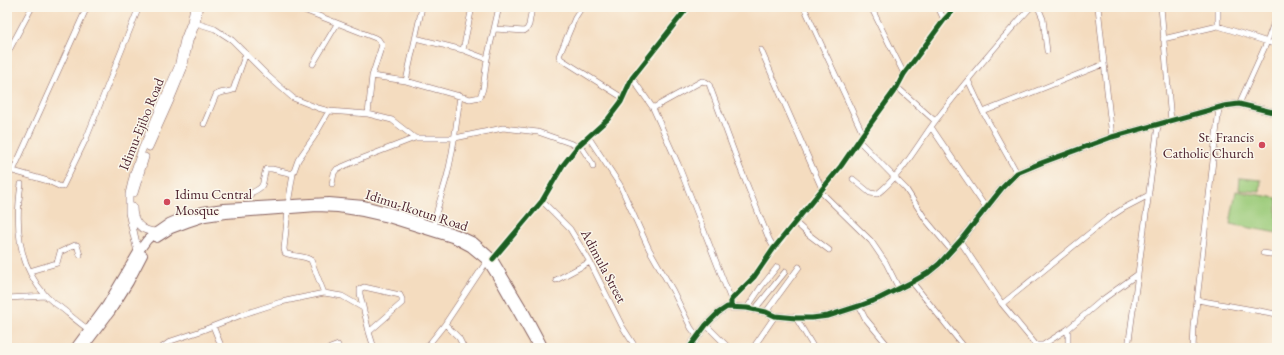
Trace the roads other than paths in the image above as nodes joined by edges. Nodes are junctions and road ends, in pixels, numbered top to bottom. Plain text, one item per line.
1 (32, 7) edge
2 (87, 7) edge
3 (139, 7) edge
4 (194, 7) edge
5 (199, 7) edge
6 (296, 7) edge
7 (422, 7) edge
8 (472, 7) edge
9 (499, 7) edge
10 (532, 7) edge
11 (582, 7) edge
12 (688, 7) edge
13 (804, 7) edge
14 (871, 7) edge
15 (938, 7) edge
16 (956, 7) edge
17 (1031, 7) edge
18 (1038, 7) edge
19 (1098, 7) edge
20 (1160, 7) edge
21 (1218, 7) edge
22 (1277, 14) edge
23 (944, 20) junction
24 (196, 24) junction
25 (337, 24) junction
26 (1218, 26) junction
27 (495, 29) junction
28 (415, 38) junction
29 (1163, 39) junction
30 (1267, 42) junction
31 (1277, 45) edge
32 (463, 50) junction
33 (761, 50) dead end
34 (1047, 51) dead end
35 (7, 54) edge
36 (246, 54) junction
37 (487, 59) junction
38 (313, 64) dead end
39 (1104, 64) junction
40 (904, 74) junction
41 (372, 76) junction
42 (632, 78) junction
43 (968, 80) junction
44 (406, 81) junction
45 (897, 87) junction
46 (460, 96) junction
47 (623, 98) junction
48 (1239, 104) junction
49 (653, 108) junction
50 (1219, 108) junction
51 (329, 111) junction
52 (983, 112) junction
53 (1277, 113) edge
54 (368, 114) junction
55 (935, 121) junction
56 (1171, 121) junction
57 (204, 124) dead end
58 (1158, 125) junction
59 (931, 127) junction
60 (863, 134) junction
61 (1112, 137) junction
62 (415, 138) junction
63 (455, 138) junction
64 (589, 138) junction
65 (859, 141) junction
66 (579, 146) junction
67 (593, 167) dead end
68 (7, 168) edge
69 (13, 171) junction
70 (1017, 173) junction
71 (293, 174) junction
72 (894, 177) junction
73 (853, 180) dead end
74 (21, 184) dead end
75 (332, 184) dead end
76 (821, 190) junction
77 (1149, 195) junction
78 (250, 197) dead end
79 (542, 201) junction
80 (288, 207) junction
81 (986, 208) junction
82 (796, 222) junction
83 (434, 226) junction
84 (156, 232) junction
85 (960, 241) junction
86 (774, 248) junction
87 (829, 250) dead end
88 (951, 250) junction
89 (138, 252) junction
90 (1263, 253) dead end
91 (80, 255) dead end
92 (1277, 255) edge
93 (490, 260) junction
94 (590, 262) junction
95 (777, 267) dead end
96 (799, 267) dead end
97 (30, 271) junction
98 (784, 272) dead end
99 (1138, 274) junction
100 (556, 280) dead end
101 (912, 282) junction
102 (899, 289) junction
103 (324, 293) junction
104 (46, 296) junction
105 (7, 298) edge
106 (1197, 300) junction
107 (731, 303) junction
108 (1002, 304) junction
109 (859, 306) junction
110 (363, 308) junction
111 (747, 308) junction
112 (755, 309) junction
113 (766, 312) junction
114 (1277, 314) edge
115 (775, 316) junction
116 (796, 318) junction
117 (445, 324) junction
118 (706, 325) junction
119 (213, 326) junction
120 (1068, 328) junction
121 (89, 330) junction
122 (368, 332) junction
123 (697, 336) junction
124 (338, 345) dead end
125 (75, 348) edge
126 (83, 348) edge
127 (161, 348) edge
128 (222, 348) edge
129 (330, 348) edge
130 (374, 348) edge
131 (426, 348) edge
132 (464, 348) edge
133 (538, 348) edge
134 (544, 348) edge
135 (636, 348) edge
136 (689, 348) edge
137 (729, 348) edge
138 (753, 348) edge
139 (814, 348) edge
140 (890, 348) edge
141 (965, 348) edge
142 (1068, 348) edge
143 (1128, 348) edge
144 (1193, 348) edge

1 - 35 street
2 - 69 street
3 - 69 street
4 - 89 main road, Idimu-Ejibo Road
5 - 24 main road, Idimu-Ejibo Road
6 - 25 street
7 - 28 street
8 - 32 street
9 - 27 street
10 - 27 street
11 - 47 street
12 - 42 street
13 - 60 street
14 - 40 street
15 - 23 street
16 - 23 street
17 - 43 street
18 - 34 street
19 - 39 street
20 - 29 street
21 - 26 street
22 - 30 street
23 - 40 street
24 - 36 street
24 - 84 main road, Idimu-Ejibo Road
25 - 38 street
25 - 41 street
26 - 29 street
26 - 30 street
27 - 37 street
28 - 32 street
28 - 44 street
29 - 56 street
30 - 31 street
30 - 48 street
32 - 37 street
33 - 76 street
36 - 51 street
36 - 57 street
37 - 46 street
39 - 52 street
39 - 61 street
40 - 45 street
41 - 44 street
41 - 54 street
42 - 47 street
42 - 49 street
43 - 52 street
43 - 55 street
44 - 46 street
45 - 55 street
45 - 60 street
46 - 63 street
47 - 64 street
48 - 50 street
48 - 53 street
49 - 86 street
49 - 107 street
50 - 56 street
50 - 106 street
51 - 54 street
51 - 71 street
52 - 70 street
54 - 62 street
55 - 59 street
56 - 58 street
58 - 61 street
58 - 77 street
59 - 72 street
59 - 81 street
60 - 65 street
61 - 70 street
62 - 63 street
62 - 75 street
63 - 66 street
63 - 83 street
64 - 66 street
64 - 123 street
65 - 72 street
65 - 76 street
66 - 67 street
66 - 79 street
68 - 69 street
70 - 81 street
71 - 78 street
71 - 80 street
72 - 73 street
72 - 88 street
74 - 97 street
76 - 82 street
76 - 102 street
77 - 99 street
77 - 108 street
79 - 93 street
79 - 94 street, Adimula Street
80 - 83 main road, Idimu-Ikotun Road
80 - 84 main road, Idimu-Ikotun Road
80 - 93 main road, Idimu-Ikotun Road
80 - 103 street
80 - 126 main road, Idimu-Ikotun Road
81 - 85 street
82 - 86 street
82 - 87 street
83 - 93 main road, Idimu-Ikotun Road
84 - 89 main road, Idimu-Ikotun Road
85 - 88 street
85 - 108 street
86 - 107 street
88 - 101 street
89 - 121 main road, Idimu-Ikotun Road
90 - 92 street
91 - 97 street
93 - 117 street
93 - 133 main road, Idimu-Ikotun Road
93 - 134 main road, Idimu-Ikotun Road
94 - 100 street
94 - 135 street, Adimula Street
95 - 111 street
96 - 113 street
97 - 104 street
98 - 112 street
99 - 120 street
99 - 143 street
101 - 102 street
101 - 141 street
102 - 109 street
103 - 110 street
103 - 119 street
104 - 105 street
104 - 121 street
106 - 114 street
106 - 144 street
107 - 111 street
107 - 118 street
108 - 120 street
109 - 116 street
109 - 140 street
110 - 122 street
110 - 122 street
111 - 112 street
112 - 113 street
113 - 115 street
115 - 116 street
115 - 138 street
116 - 139 street
117 - 131 street
117 - 132 street
118 - 123 street
118 - 137 street
119 - 127 street
119 - 128 street
120 - 142 street
121 - 125 main road, Idimu-Ikotun Road
122 - 130 street
123 - 136 street
124 - 129 street

